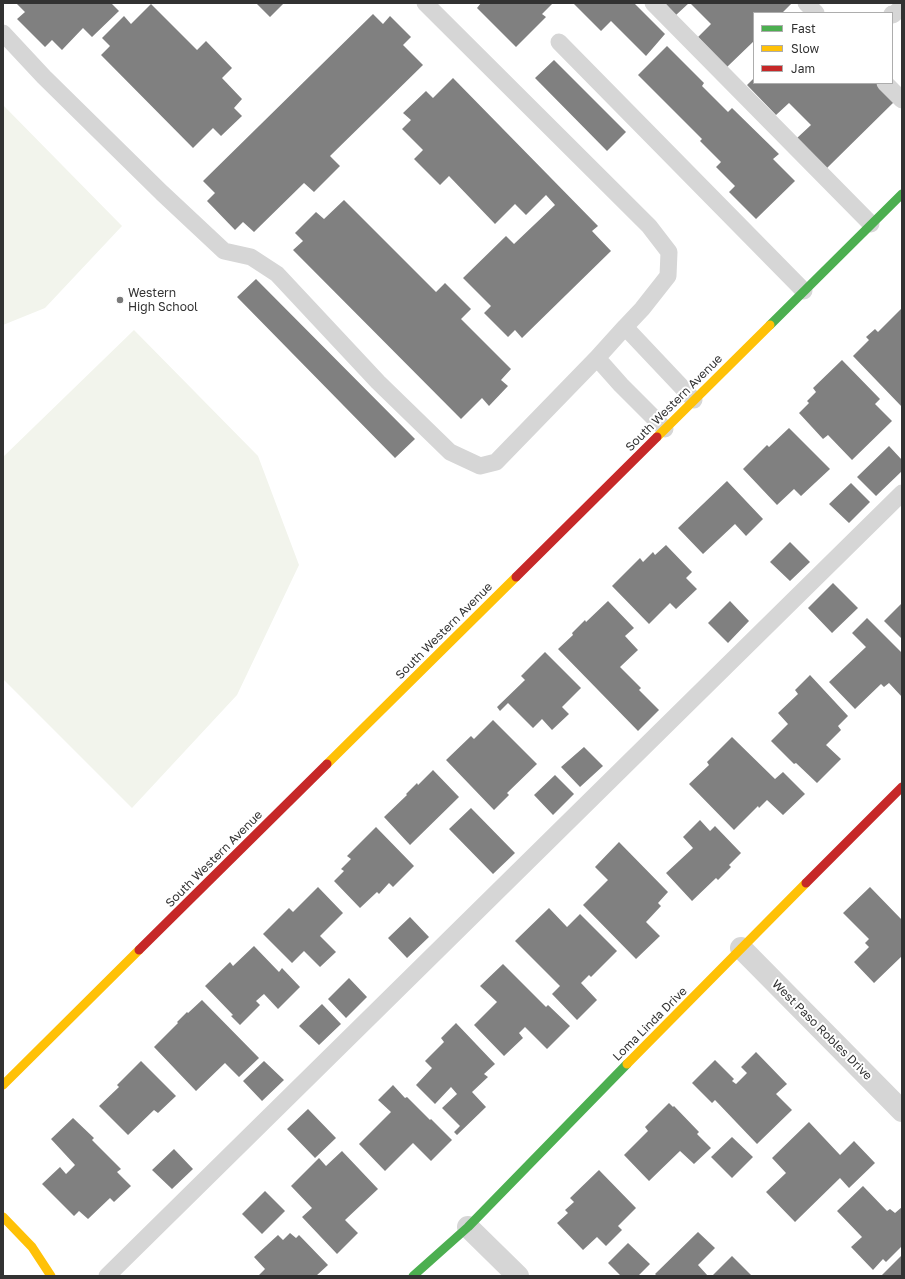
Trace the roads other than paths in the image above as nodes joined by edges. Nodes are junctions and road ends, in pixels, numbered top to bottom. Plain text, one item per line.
1 (425, 3) edge
2 (653, 3) edge
3 (806, 3) edge
4 (881, 3) edge
5 (902, 7) edge
6 (815, 12) edge
7 (890, 12) edge
8 (893, 15) edge
9 (3, 33) edge
10 (559, 42) dead end
11 (886, 84) edge
12 (902, 100) edge
13 (902, 194) edge
14 (871, 224) junction
15 (804, 291) junction
16 (625, 327) junction
17 (597, 358) junction
18 (694, 400) junction
19 (665, 428) junction
20 (902, 493) edge
21 (902, 787) edge
22 (741, 948) junction
23 (3, 1084) edge
24 (902, 1111) edge
25 (3, 1218) edge
26 (468, 1227) junction
27 (51, 1276) edge
28 (107, 1276) edge
29 (413, 1276) edge
30 (518, 1276) edge

1 - 16 lane
2 - 14 lane
3 - 6 lane
4 - 7 lane
5 - 8 lane
9 - 17 lane
10 - 15 lane
11 - 12 lane
13 - 14 street, South Western Avenue
14 - 15 street, South Western Avenue
15 - 18 street, South Western Avenue
16 - 17 lane
16 - 18 lane
17 - 19 lane
18 - 19 street, South Western Avenue
19 - 23 street, South Western Avenue
20 - 28 lane
21 - 22 street, Loma Linda Drive
22 - 24 street, West Paso Robles Drive
22 - 26 street, Loma Linda Drive
25 - 27 street
26 - 29 street, Loma Linda Drive
26 - 30 street

